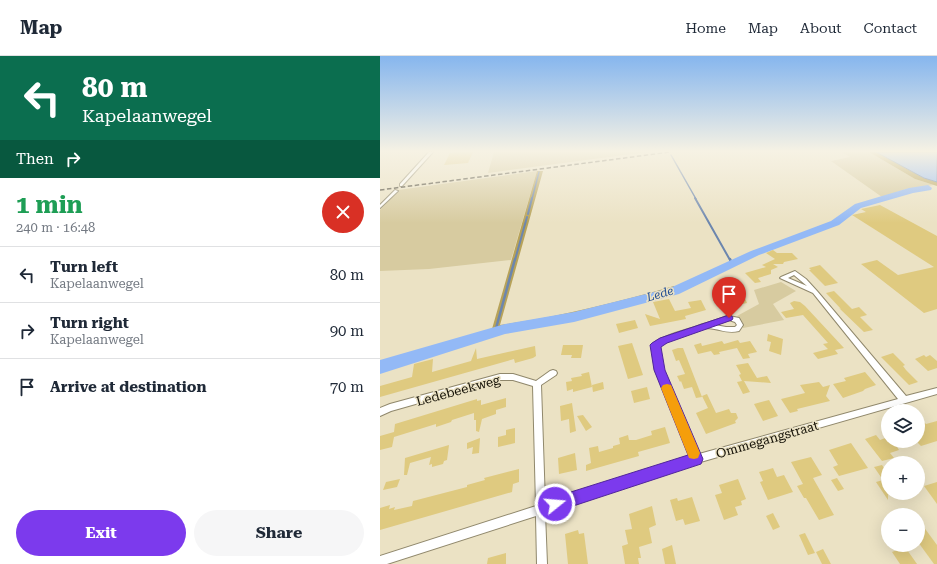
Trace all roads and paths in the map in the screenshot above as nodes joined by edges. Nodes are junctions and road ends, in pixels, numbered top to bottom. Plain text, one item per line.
1 (409, 176) edge
2 (401, 184) dead end
3 (396, 191) dead end
4 (380, 207) edge
5 (814, 292) dead end
6 (707, 325) dead end
7 (553, 372) dead end
8 (537, 384) junction
9 (937, 391) edge
10 (904, 400) junction
11 (380, 412) edge
12 (697, 459) junction
13 (541, 509) junction
14 (380, 561) edge
15 (542, 564) edge

1 - 2 street
3 - 4 street
5 - 10 street
6 - 12 street
7 - 8 street
8 - 11 street, Ledebeekweg
8 - 13 street
9 - 10 street, Ommegangstraat
10 - 12 street, Ommegangstraat
12 - 13 street, Ommegangstraat
13 - 14 street, Ommegangstraat
13 - 15 street

